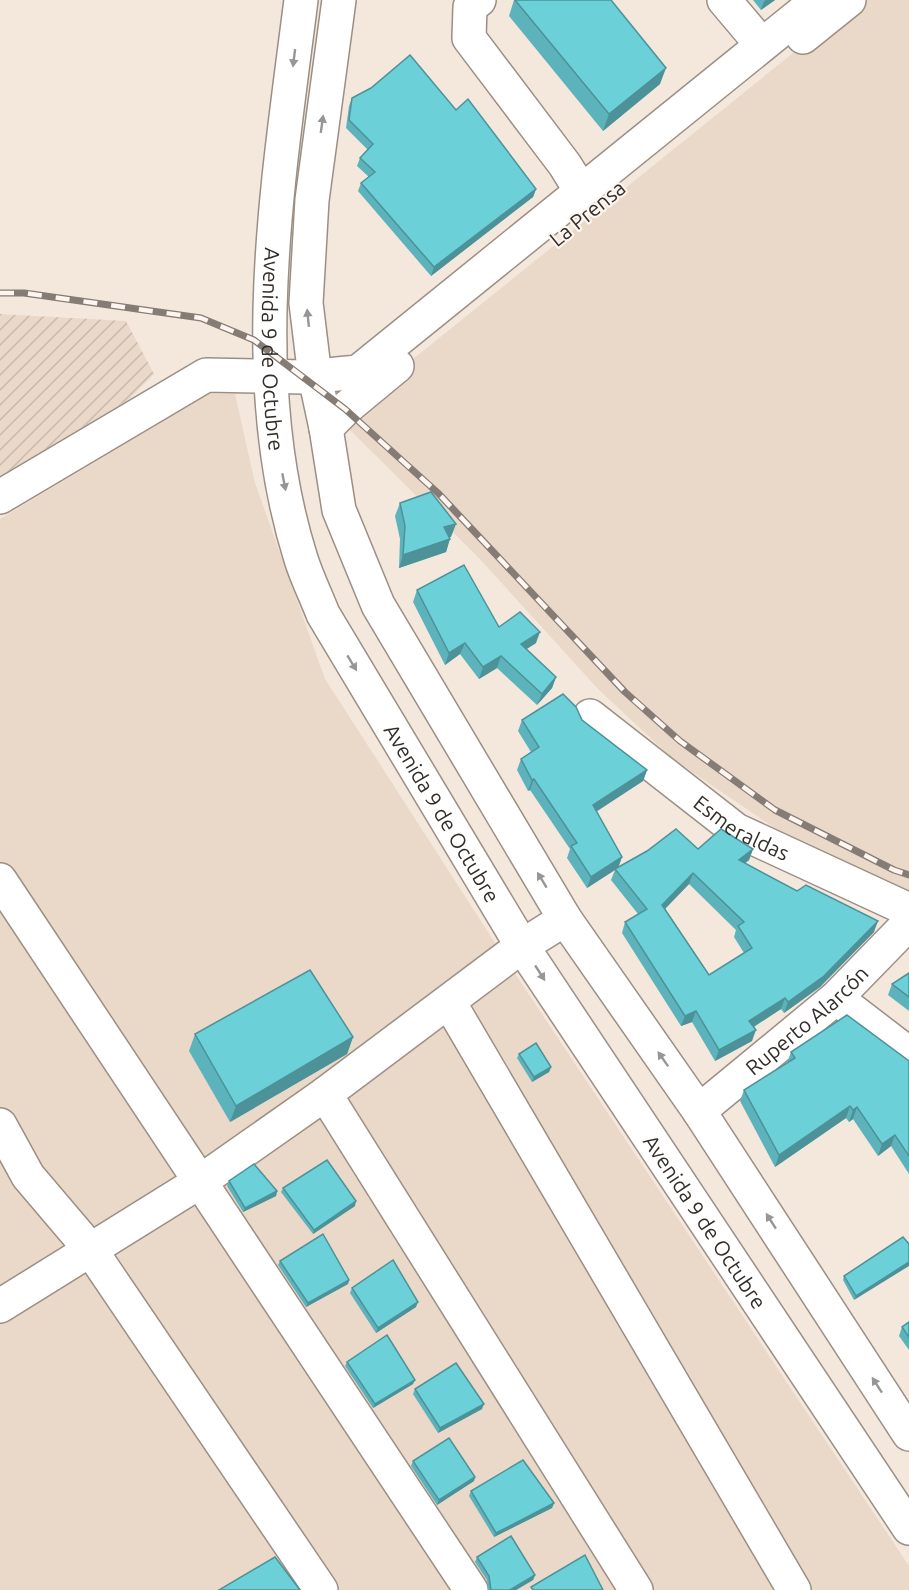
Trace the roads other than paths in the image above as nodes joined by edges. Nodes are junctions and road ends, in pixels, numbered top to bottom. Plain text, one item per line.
1 (301, 0) edge
2 (339, 0) edge
3 (479, 0) edge
4 (724, 0) edge
5 (818, 0) edge
6 (849, 0) edge
7 (762, 45) junction
8 (581, 191) junction
9 (271, 375) junction
10 (315, 376) junction
11 (326, 428) junction
12 (0, 497) edge
13 (590, 717) dead end
14 (0, 880) edge
15 (909, 910) edge
16 (565, 919) junction
17 (909, 923) edge
18 (522, 946) junction
19 (836, 998) junction
20 (449, 1002) junction
21 (909, 1054) edge
22 (325, 1094) junction
23 (699, 1111) junction
24 (0, 1125) edge
25 (201, 1181) junction
26 (90, 1249) junction
27 (0, 1305) edge
28 (909, 1434) edge
29 (909, 1528) edge
30 (790, 1589) edge
31 (321, 1590) edge
32 (471, 1590) edge
33 (636, 1590) edge

1 -> 9 main road, Avenida 9 de Octubre
10 -> 2 main road, Avenida 9 de Octubre
3 - 8 main road
4 - 7 main road
5 - 7 main road, La Prensa
6 - 11 main road, La Prensa
7 - 8 main road, La Prensa
8 - 10 main road, La Prensa
9 - 10 main road, La Prensa
9 - 12 main road, La Prensa
9 -> 18 main road, Avenida 9 de Octubre
10 - 11 main road, Avenida 9 de Octubre
16 -> 11 main road, Avenida 9 de Octubre
13 - 15 main road, Esmeraldas
14 - 25 main road
16 - 18 main road
23 -> 16 main road, Avenida 9 de Octubre
17 - 19 main road, Ruperto Alarcón
18 - 20 main road
18 -> 29 main road, Avenida 9 de Octubre
19 - 21 main road
19 - 23 main road, Ruperto Alarcón
20 - 22 main road
20 - 30 main road
22 - 25 main road
22 - 33 main road
28 -> 23 main road, Avenida 9 de Octubre
24 - 26 main road
25 - 26 main road
25 - 32 main road
26 - 27 main road
26 - 31 main road

